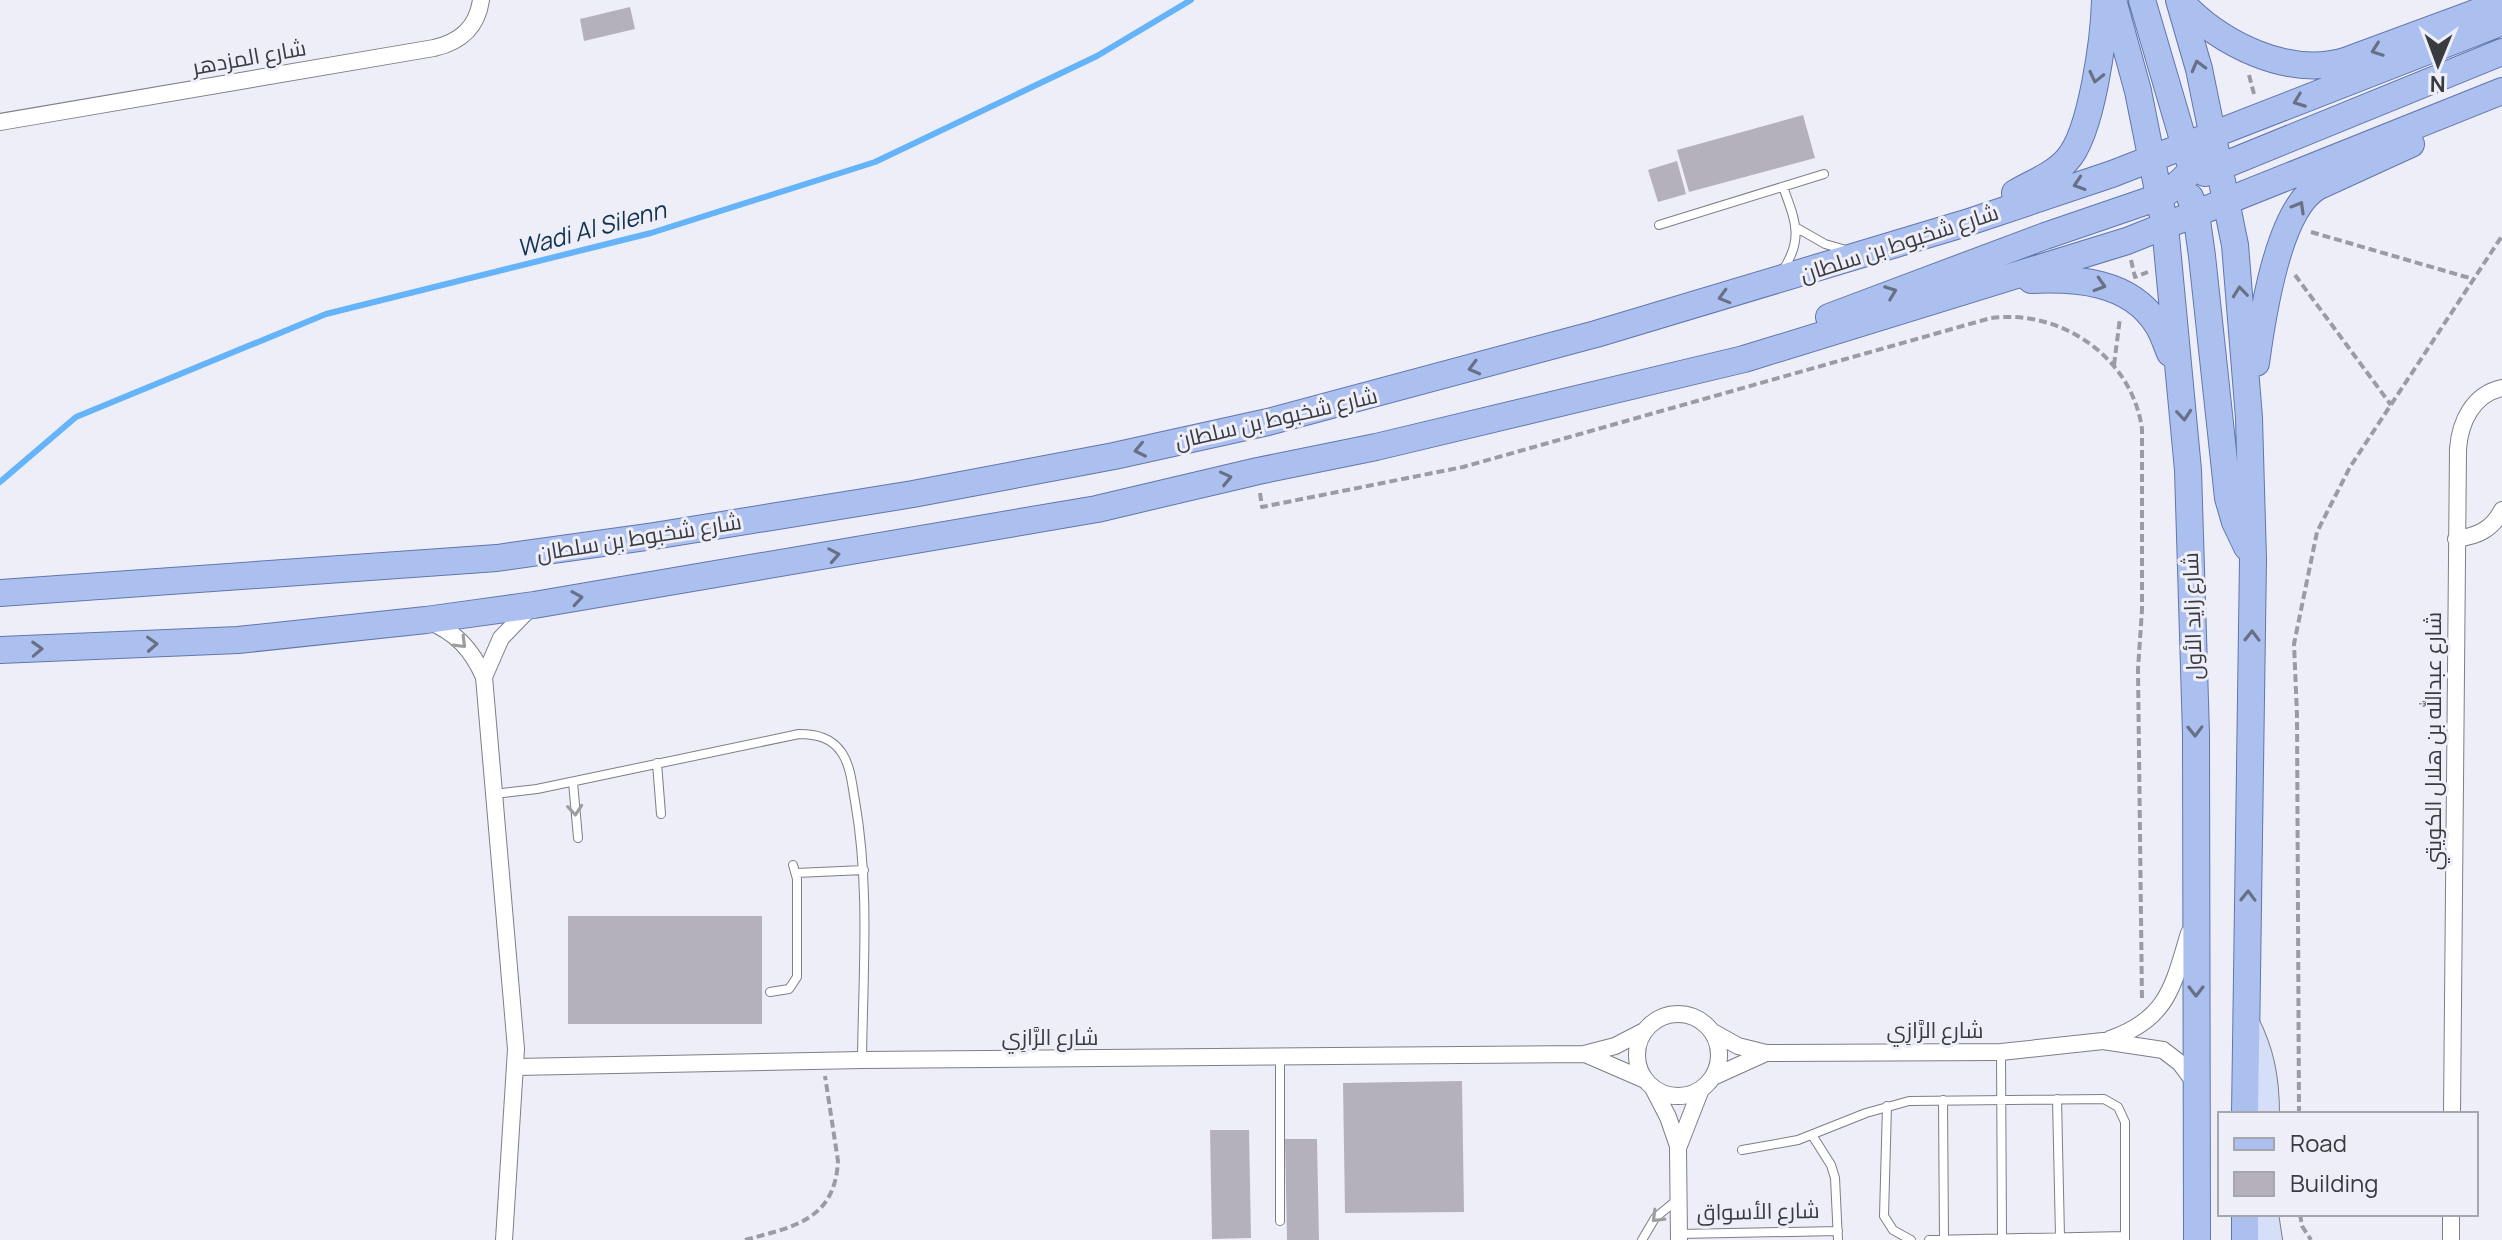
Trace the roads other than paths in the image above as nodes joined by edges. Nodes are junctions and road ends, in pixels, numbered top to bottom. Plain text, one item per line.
1 (481, 0) edge
2 (2105, 0) edge
3 (2113, 0) edge
4 (2142, 0) edge
5 (2179, 0) edge
6 (2502, 3) edge
7 (2502, 22) edge
8 (2502, 52) edge
9 (2502, 91) edge
10 (2447, 114) junction
11 (0, 122) edge
12 (2214, 134) junction
13 (2184, 144) junction
14 (2152, 157) junction
15 (1824, 174) dead end
16 (2190, 185) junction
17 (1783, 187) junction
18 (2225, 200) junction
19 (1966, 223) junction
20 (1659, 225) dead end
21 (2165, 226) junction
22 (1797, 228) junction
23 (1871, 253) junction
24 (1995, 281) junction
25 (1772, 283) junction
26 (1744, 359) junction
27 (2181, 376) junction
28 (2502, 388) edge
29 (2249, 418) junction
30 (2502, 510) edge
31 (2456, 539) junction
32 (2253, 559) junction
33 (0, 593) edge
34 (534, 605) junction
35 (426, 620) junction
36 (0, 650) edge
37 (484, 677) junction
38 (657, 763) junction
39 (573, 782) junction
40 (494, 794) junction
41 (661, 814) dead end
42 (578, 838) dead end
43 (864, 870) junction
44 (2196, 908) junction
45 (770, 992) dead end
46 (2246, 1021) junction
47 (1644, 1031) junction
48 (1713, 1032) junction
49 (2103, 1041) junction
50 (2001, 1052) junction
51 (1766, 1053) junction
52 (1584, 1054) junction
53 (1280, 1057) junction
54 (862, 1060) junction
55 (516, 1067) junction
56 (1707, 1083) junction
57 (2195, 1083) junction
58 (1649, 1084) junction
59 (2001, 1099) junction
60 (2057, 1099) junction
61 (1943, 1100) junction
62 (1887, 1106) junction
63 (2245, 1112) edge
64 (2267, 1112) edge
65 (2452, 1112) edge
66 (1812, 1135) junction
67 (1678, 1148) junction
68 (1742, 1150) dead end
69 (1679, 1198) junction
70 (2245, 1216) edge
71 (2266, 1216) edge
72 (2451, 1216) edge
73 (1280, 1221) dead end
74 (1838, 1236) edge
75 (1679, 1237) edge
76 (2060, 1237) junction
77 (2002, 1238) edge
78 (2125, 1238) edge
79 (504, 1240) edge
80 (1642, 1240) edge
81 (1911, 1240) edge
82 (1929, 1240) edge
83 (1944, 1240) edge
84 (2197, 1240) edge
85 (2245, 1240) edge
86 (2270, 1240) edge
87 (2451, 1240) edge

1 - 11 street, شارع المزدهر
2 -> 19 main road
3 - 14 main road
4 - 13 main road
6 -> 5 main road
12 -> 5 main road, شارع زايد الأول
7 -> 12 main road, شارع شخبوط بن سلطان
8 - 16 main road
9 - 10 main road
10 - 18 main road
29 -> 10 main road
12 - 13 main road, شارع شخبوط بن سلطان
12 - 16 main road, شارع زايد الأول
13 - 14 main road, شارع شخبوط بن سلطان
13 - 16 main road
14 - 16 main road
14 -> 19 main road, شارع شخبوط بن سلطان
15 - 17 lane
16 - 18 main road
16 - 18 main road, شارع زايد الأول
16 - 21 main road, شارع زايد الأول
26 -> 16 main road
16 - 32 main road
17 - 20 lane
17 - 22 lane
29 -> 18 main road, شارع زايد الأول
19 - 23 main road, شارع شخبوط بن سلطان
21 - 24 main road
21 - 27 main road, شارع زايد الأول
22 - 23 lane
22 - 25 lane
23 - 25 main road, شارع شخبوط بن سلطان
24 - 26 main road
24 -> 27 main road
25 -> 33 main road, شارع شخبوط بن سلطان
34 -> 26 main road
27 -> 44 main road, شارع زايد الأول
28 - 31 street, شارع عبدالله بن هلال الكويتي
29 - 32 main road, شارع زايد الأول
30 - 31 street
31 - 65 street, شارع عبدالله بن هلال الكويتي
46 -> 32 main road, شارع زايد الأول
34 - 35 main road
34 - 37 street
36 -> 35 main road
35 -> 37 street
37 - 40 street
38 - 39 lane
38 - 41 lane
38 - 43 lane
39 - 40 lane
39 -> 42 lane
40 - 55 street
43 - 45 lane
43 - 54 lane
44 - 49 street, شارع الرَّازِي
44 -> 57 main road, شارع زايد الأول
46 - 63 main road, شارع زايد الأول
46 - 64 street
47 - 48 street
47 - 52 street, شارع الرَّازِي
47 - 58 street
48 - 51 street, شارع الرَّازِي
48 - 56 street
49 - 50 street, شارع الرَّازِي
49 - 57 street, شارع الرَّازِي
50 - 51 street, شارع الرَّازِي
50 - 59 lane
51 - 56 street, شارع الرَّازِي
52 - 53 street, شارع الرَّازِي
52 - 58 street, شارع الرَّازِي
53 - 54 street, شارع الرَّازِي
53 - 73 lane
54 - 55 street, شارع الرَّازِي
55 - 79 street
56 - 58 street
56 - 67 street, شارع الأسواق
57 - 84 main road, شارع زايد الأول
58 - 67 street, شارع الأسواق
59 - 60 lane
59 - 61 lane
59 - 77 lane
60 - 76 lane
60 - 78 lane
61 - 62 lane
61 - 83 lane
62 - 66 lane
62 - 81 lane
66 - 68 lane
66 - 74 lane
67 - 69 street, شارع الأسواق
69 - 75 street, شارع الأسواق
69 -> 80 lane
70 - 85 main road
71 - 86 street
72 - 87 street
74 - 75 lane, شارع الأسواق
76 - 77 lane
76 - 78 lane
77 - 83 lane
82 - 83 lane

